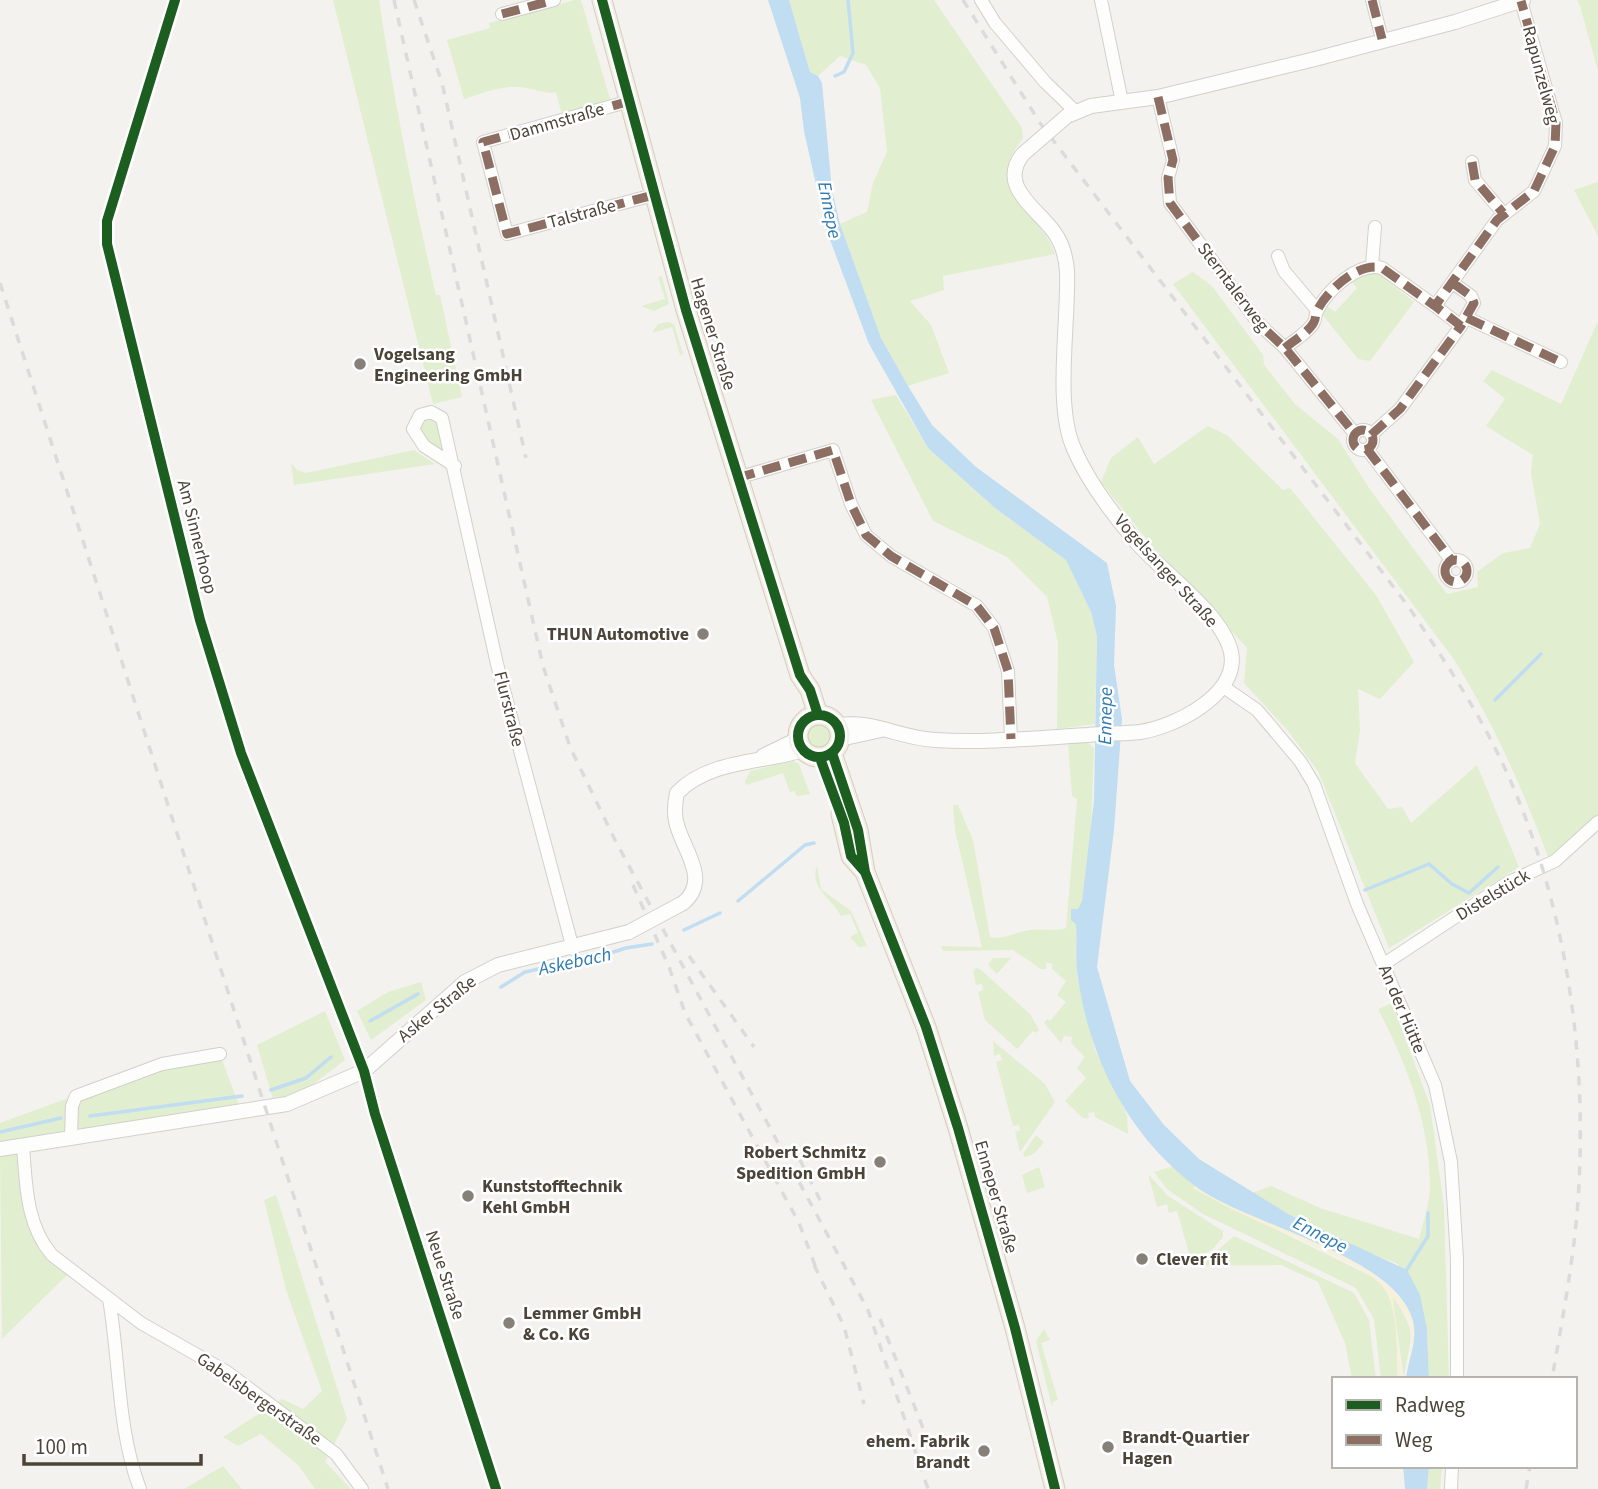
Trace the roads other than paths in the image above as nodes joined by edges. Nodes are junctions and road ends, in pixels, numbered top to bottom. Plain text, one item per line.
1 (175, 0) edge
2 (554, 0) edge
3 (602, 0) edge
4 (981, 0) edge
5 (1101, 0) edge
6 (1372, 0) edge
7 (1522, 1) edge
8 (502, 14) dead end
9 (1382, 39) junction
10 (1158, 97) junction
11 (631, 101) junction
12 (1122, 102) junction
13 (1071, 114) junction
14 (1472, 162) dead end
15 (657, 194) junction
16 (1503, 213) junction
17 (1375, 227) dead end
18 (507, 234) joint
19 (1278, 256) dead end
20 (1373, 265) junction
21 (1453, 283) junction
22 (1435, 306) junction
23 (1317, 310) junction
24 (1464, 322) junction
25 (1285, 348) junction
26 (1561, 362) dead end
27 (1355, 434) junction
28 (1371, 435) junction
29 (1367, 449) junction
30 (455, 466) dead end
31 (737, 478) junction
32 (1452, 561) dead end
33 (1222, 686) junction
34 (812, 717) junction
35 (1012, 739) junction
36 (822, 744) junction
37 (1598, 822) edge
38 (573, 948) junction
39 (1384, 964) junction
40 (220, 1054) dead end
41 (364, 1071) junction
42 (71, 1135) junction
43 (23, 1146) junction
44 (0, 1149) edge
45 (109, 1299) junction
46 (1457, 1377) edge
47 (1452, 1468) edge
48 (140, 1489) edge
49 (362, 1489) edge
50 (496, 1489) edge
51 (1055, 1489) edge
52 (1451, 1489) edge

1 - 41 street, Am Sinnerhoop
2 - 8 street
3 - 11 main road, Hagener Straße
4 - 13 street
5 - 12 street
6 - 9 street
7 - 9 street, Vogelsanger Straße
7 - 16 street, Rapunzelweg
9 - 10 street, Vogelsanger Straße
10 - 12 street, Vogelsanger Straße
10 - 25 street, Sterntalerweg
11 - 15 main road, Hagener Straße
11 - 18 street, Dammstraße
12 - 13 street, Vogelsanger Straße
13 - 33 street, Vogelsanger Straße, bridge
14 - 16 street
15 - 18 street, Talstraße
15 - 31 main road, Hagener Straße
16 - 21 street, Rapunzelweg
17 - 20 street
19 - 23 street
20 - 22 street
20 - 23 street
21 - 22 street, Rapunzelweg
21 - 24 street
22 - 24 street
23 - 25 street
24 - 26 street
24 - 28 street
25 - 27 street, Sterntalerweg
27 - 28 street
27 - 29 street, Sterntalerweg
28 - 29 street
29 - 32 street, Sterntalerweg
30 - 38 street, Flurstraße
31 - 34 main road, Hagener Straße
31 - 35 street
33 - 35 street
33 - 39 street, An der Hütte
34 - 36 main road
34 - 36 main road
35 - 36 street
36 - 38 street, Asker Straße, bridge
36 - 51 main road, Enneper Straße
37 - 39 street, Distelstück
38 - 41 street, Asker Straße
39 - 46 street, An der Hütte
40 - 42 street
41 - 42 street, Asker Straße
41 - 50 street, Neue Straße
42 - 43 street, Asker Straße
43 - 44 street, Asker Straße
43 - 45 street, Gabelsbergerstraße
45 - 48 street
45 - 49 street, Gabelsbergerstraße
47 - 52 street

